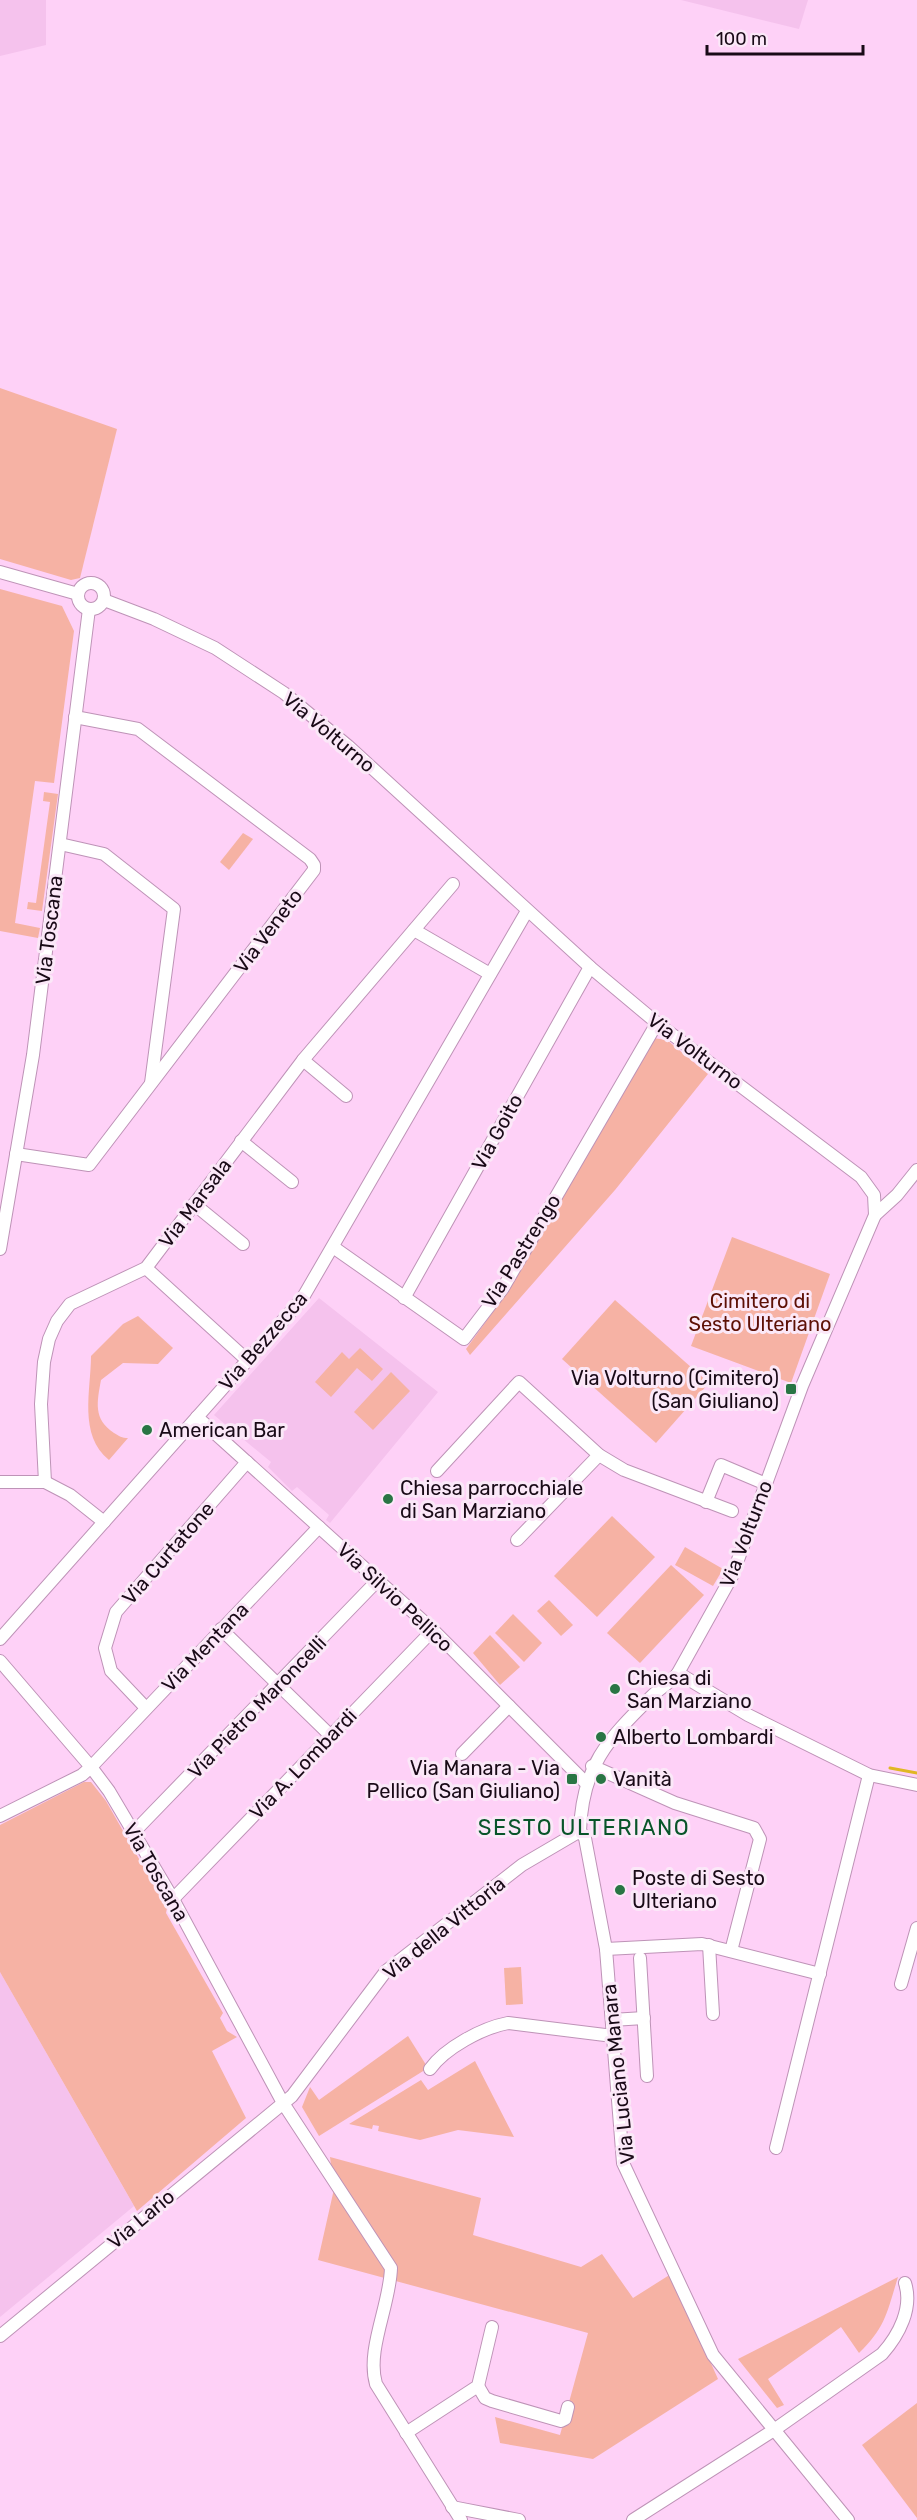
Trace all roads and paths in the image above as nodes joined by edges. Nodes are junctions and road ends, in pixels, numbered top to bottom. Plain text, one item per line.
1 (0, 572) edge
2 (78, 594) junction
3 (104, 600) junction
4 (89, 609) junction
5 (75, 717) junction
6 (60, 844) junction
7 (453, 884) dead end
8 (527, 911) junction
9 (414, 930) junction
10 (590, 967) junction
11 (490, 974) junction
12 (657, 1023) junction
13 (303, 1060) junction
14 (151, 1085) junction
15 (346, 1096) dead end
16 (242, 1141) junction
17 (16, 1154) junction
18 (917, 1170) edge
19 (292, 1182) dead end
20 (194, 1204) junction
21 (874, 1215) junction
22 (243, 1244) dead end
23 (333, 1247) junction
24 (0, 1249) edge
25 (146, 1268) junction
26 (404, 1298) junction
27 (248, 1360) junction
28 (197, 1417) junction
29 (599, 1455) junction
30 (247, 1462) junction
31 (437, 1471) dead end
32 (0, 1482) edge
33 (45, 1482) junction
34 (766, 1484) junction
35 (706, 1502) junction
36 (732, 1511) dead end
37 (104, 1522) junction
38 (319, 1527) junction
39 (517, 1540) dead end
40 (378, 1580) junction
41 (221, 1629) junction
42 (433, 1630) junction
43 (0, 1639) edge
44 (0, 1661) edge
45 (678, 1673) junction
46 (279, 1685) junction
47 (509, 1706) junction
48 (146, 1708) junction
49 (331, 1736) junction
50 (462, 1754) dead end
51 (592, 1766) junction
52 (91, 1767) junction
53 (869, 1775) junction
54 (586, 1783) junction
55 (917, 1785) edge
56 (0, 1816) edge
57 (580, 1831) junction
58 (134, 1832) junction
59 (173, 1899) junction
60 (917, 1928) edge
61 (709, 1946) junction
62 (606, 1949) junction
63 (731, 1951) junction
64 (640, 1958) dead end
65 (820, 1974) junction
66 (901, 1984) dead end
67 (713, 2014) dead end
68 (644, 2018) junction
69 (612, 2020) junction
70 (613, 2036) junction
71 (429, 2070) dead end
72 (647, 2076) dead end
73 (283, 2103) junction
74 (776, 2148) dead end
75 (905, 2283) dead end
76 (492, 2327) dead end
77 (0, 2336) edge
78 (477, 2386) junction
79 (568, 2407) dead end
80 (774, 2430) junction
81 (406, 2433) junction
82 (452, 2506) junction
83 (461, 2520) edge
84 (519, 2520) edge
85 (633, 2520) edge
86 (848, 2520) edge

1 - 2 street
2 - 3 street, Via Volturno
2 - 4 street
3 - 4 street
3 - 8 street, Via Volturno
4 - 5 street, Via Toscana
5 - 6 street, Via Toscana
5 - 14 street, Via Veneto
6 - 14 street
6 - 17 street, Via Toscana
7 - 9 street, Via Marsala
8 - 10 street, Via Volturno
8 - 11 street, Via Bezzecca
9 - 11 street
9 - 13 street, Via Marsala
10 - 12 street, Via Volturno
10 - 26 street, Via Goito
11 - 23 street, Via Bezzecca
12 - 21 street, Via Volturno
12 - 26 street, Via Pastrengo
13 - 15 street
13 - 16 street, Via Marsala
14 - 17 street, Via Veneto
16 - 19 street
16 - 20 street, Via Marsala
17 - 24 street, Via Toscana
18 - 21 street
20 - 22 street
20 - 25 street, Via Marsala
21 - 34 street, Via Volturno
23 - 26 street, Via Pastrengo
23 - 27 street, Via Bezzecca
25 - 27 street
25 - 33 street, Via Marsala
27 - 28 street, Via Bezzecca
28 - 30 street, Via Silvio Pellico
28 - 37 street, Via Bezzecca
29 - 31 street
29 - 35 street
29 - 39 street
30 - 38 street, Via Silvio Pellico
30 - 48 street, Via Curtatone
32 - 33 street
33 - 37 street
34 - 35 street
34 - 45 street, Via Volturno
35 - 36 street
37 - 43 street, Via Bezzecca
38 - 40 street, Via Silvio Pellico
38 - 41 street, Via Mentana
40 - 42 street, Via Silvio Pellico
40 - 46 street, Via Pietro Maroncelli
41 - 46 street
41 - 48 street, Via Mentana
42 - 47 street, Via Silvio Pellico
42 - 49 street, Via A. Lombardi
44 - 52 street, Via Toscana
45 - 51 street, Via Luciano Manara
45 - 53 street
46 - 49 street
46 - 58 street, Via Pietro Maroncelli
47 - 50 street
47 - 54 street, Via Silvio Pellico
48 - 52 street, Via Mentana
49 - 59 street, Via A. Lombardi
51 - 54 street, Via Luciano Manara
51 - 63 street
52 - 56 street, Via Mentana
52 - 58 street, Via Toscana
53 - 55 street
53 - 65 street
54 - 57 street, Via Luciano Manara
57 - 62 street, Via Luciano Manara
57 - 73 street, Via della Vittoria
58 - 59 street, Via Toscana
59 - 73 street, Via Toscana
60 - 66 street
61 - 62 street
61 - 63 street
61 - 67 street
62 - 69 street, Via Luciano Manara
63 - 65 street
64 - 68 street
65 - 74 street
68 - 69 street
68 - 72 street
69 - 70 street, Via Luciano Manara
70 - 71 street
70 - 80 street, Via Luciano Manara
73 - 77 street, Via Lario
73 - 81 street, Via Toscana
75 - 80 street
76 - 78 street
78 - 79 street
78 - 81 street
80 - 85 street
80 - 86 street, Via Luciano Manara
81 - 82 street, Via Toscana
82 - 83 street, Via Toscana
82 - 84 street

